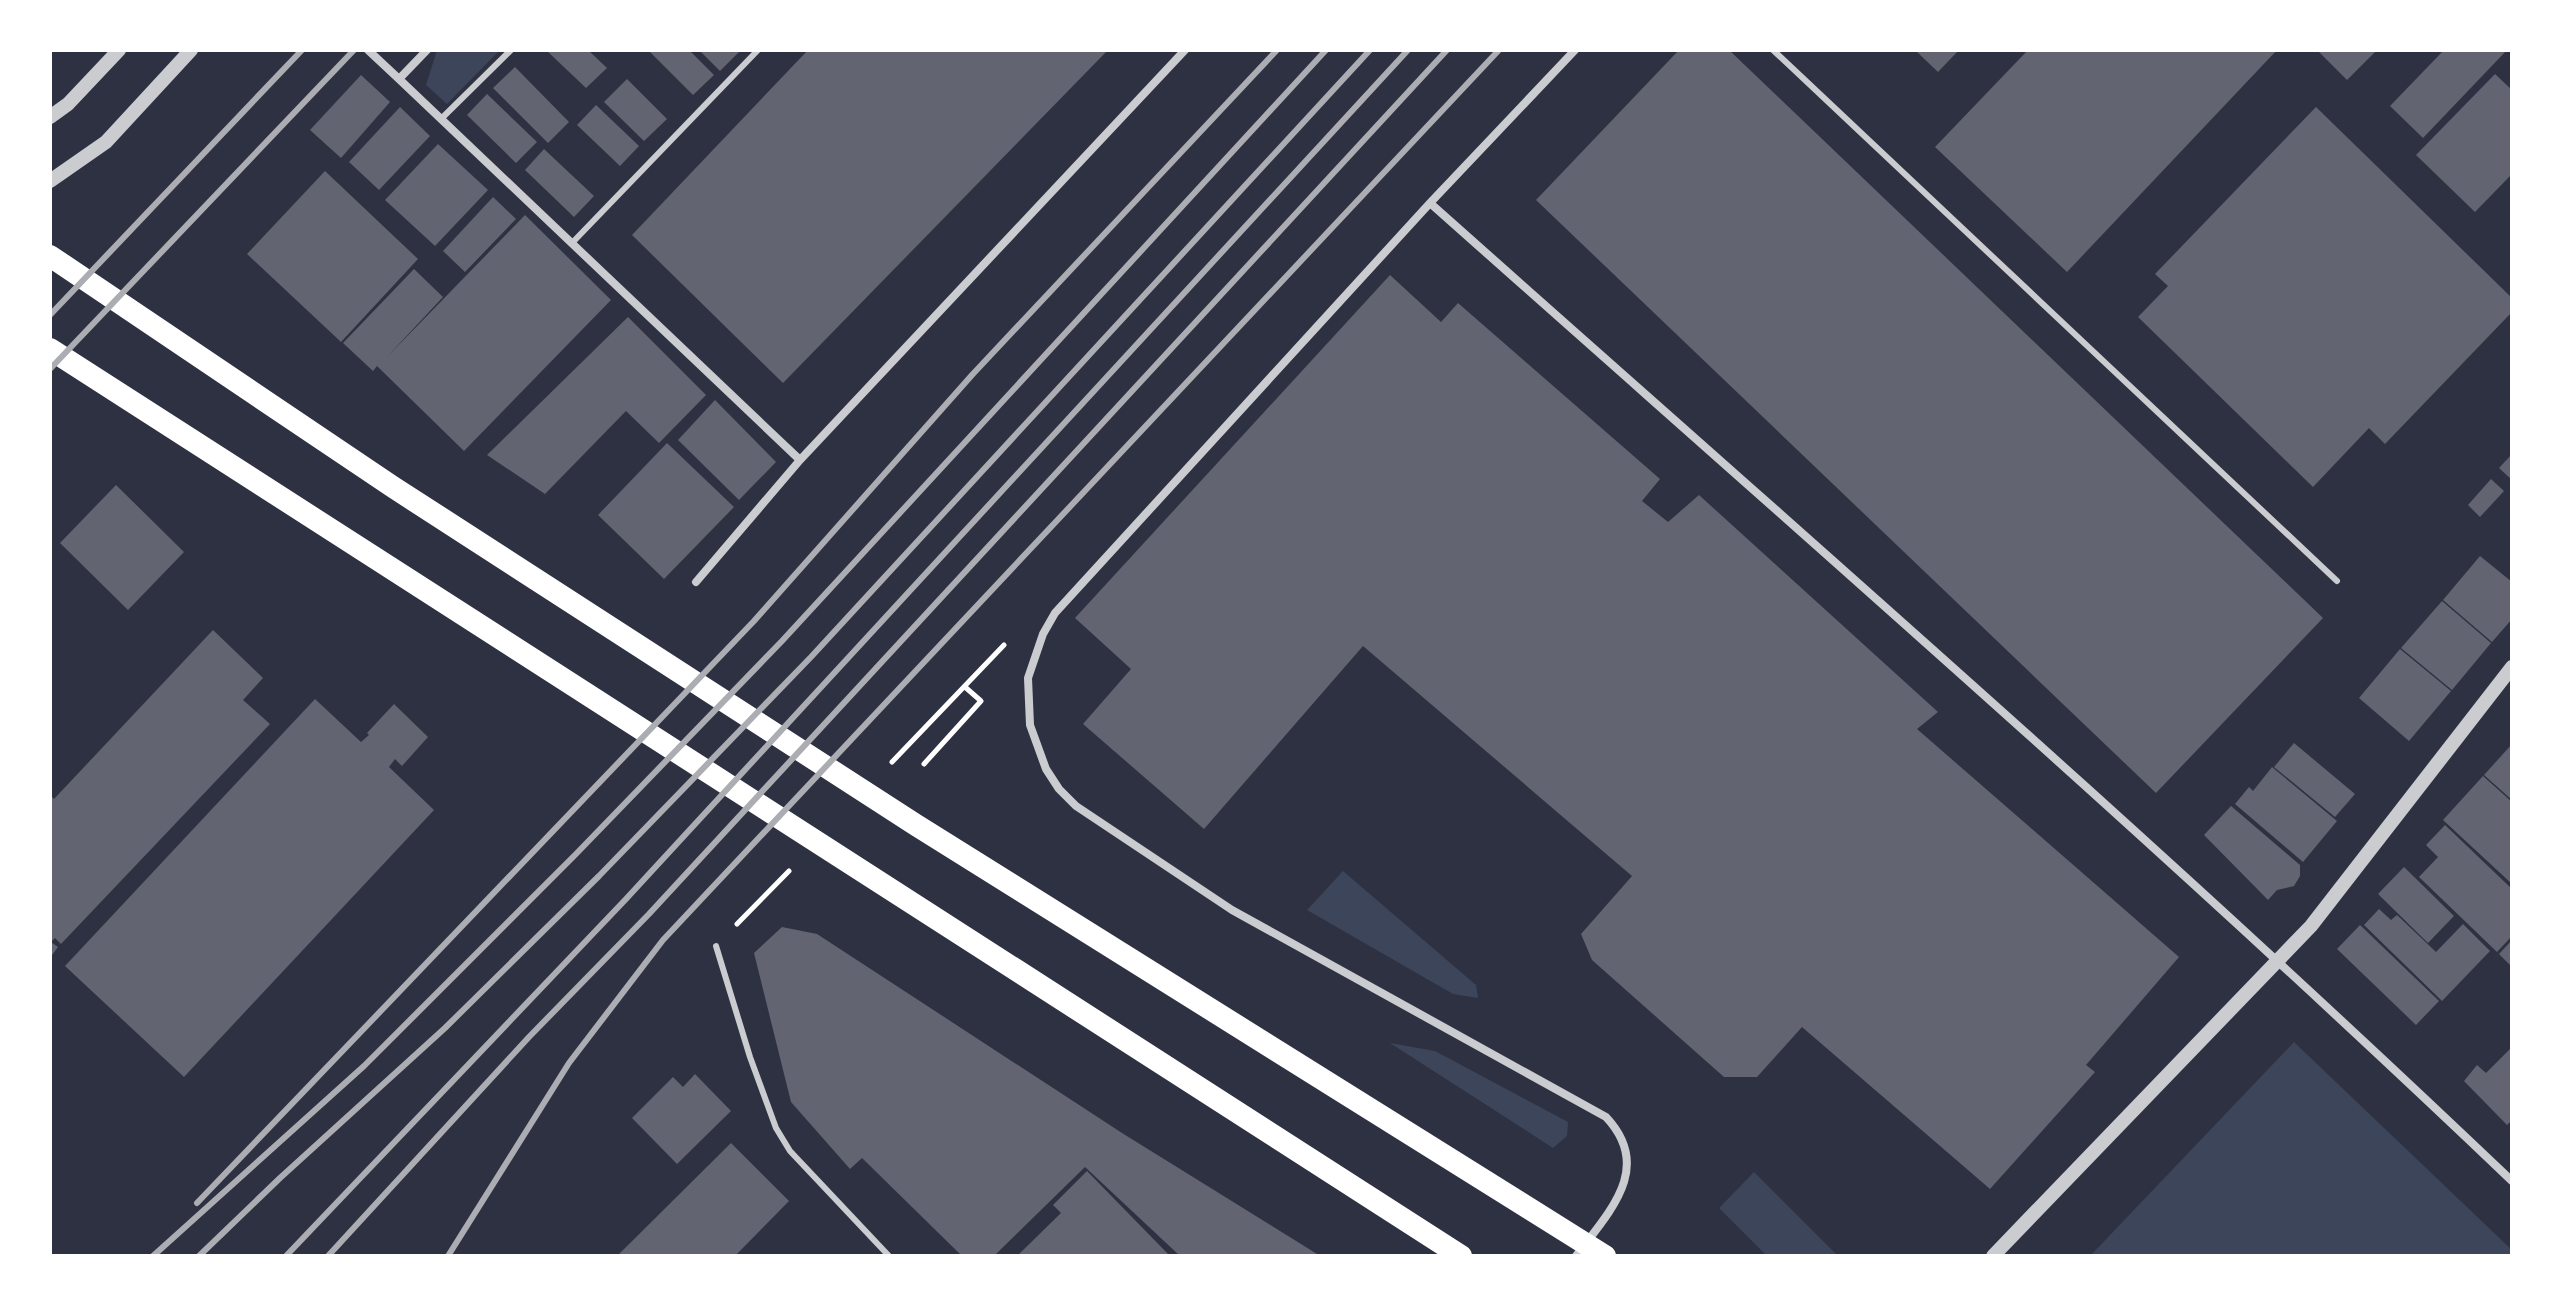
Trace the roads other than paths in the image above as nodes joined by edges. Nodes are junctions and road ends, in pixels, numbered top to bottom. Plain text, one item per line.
1 (119, 50) edge
2 (191, 50) edge
3 (368, 50) edge
4 (427, 50) edge
5 (511, 50) edge
6 (758, 50) edge
7 (1185, 50) edge
8 (1575, 50) edge
9 (1773, 50) edge
10 (399, 79) junction
11 (50, 117) edge
12 (442, 118) junction
13 (50, 181) edge
14 (1430, 203) junction
15 (572, 243) junction
16 (50, 256) edge
17 (50, 349) edge
18 (800, 460) junction
19 (2337, 581) dead end
20 (696, 582) dead end
21 (2512, 667) edge
22 (716, 946) dead end
23 (2277, 958) junction
24 (2512, 1181) edge
25 (1581, 1249) edge
26 (889, 1256) edge
27 (1461, 1256) edge
28 (1605, 1256) edge
29 (1993, 1256) edge

1 - 11 street
2 - 13 street
3 - 10 street
4 - 10 street
5 - 12 lane
6 - 15 lane
7 - 18 street
8 - 14 street
9 - 19 lane
10 - 12 street
12 - 15 street
14 - 23 street
14 - 25 street
15 - 18 street
16 - 25 highway
17 - 27 highway
18 - 20 street
21 - 23 street
22 - 26 lane
23 - 24 street
23 - 29 street
25 - 28 highway

